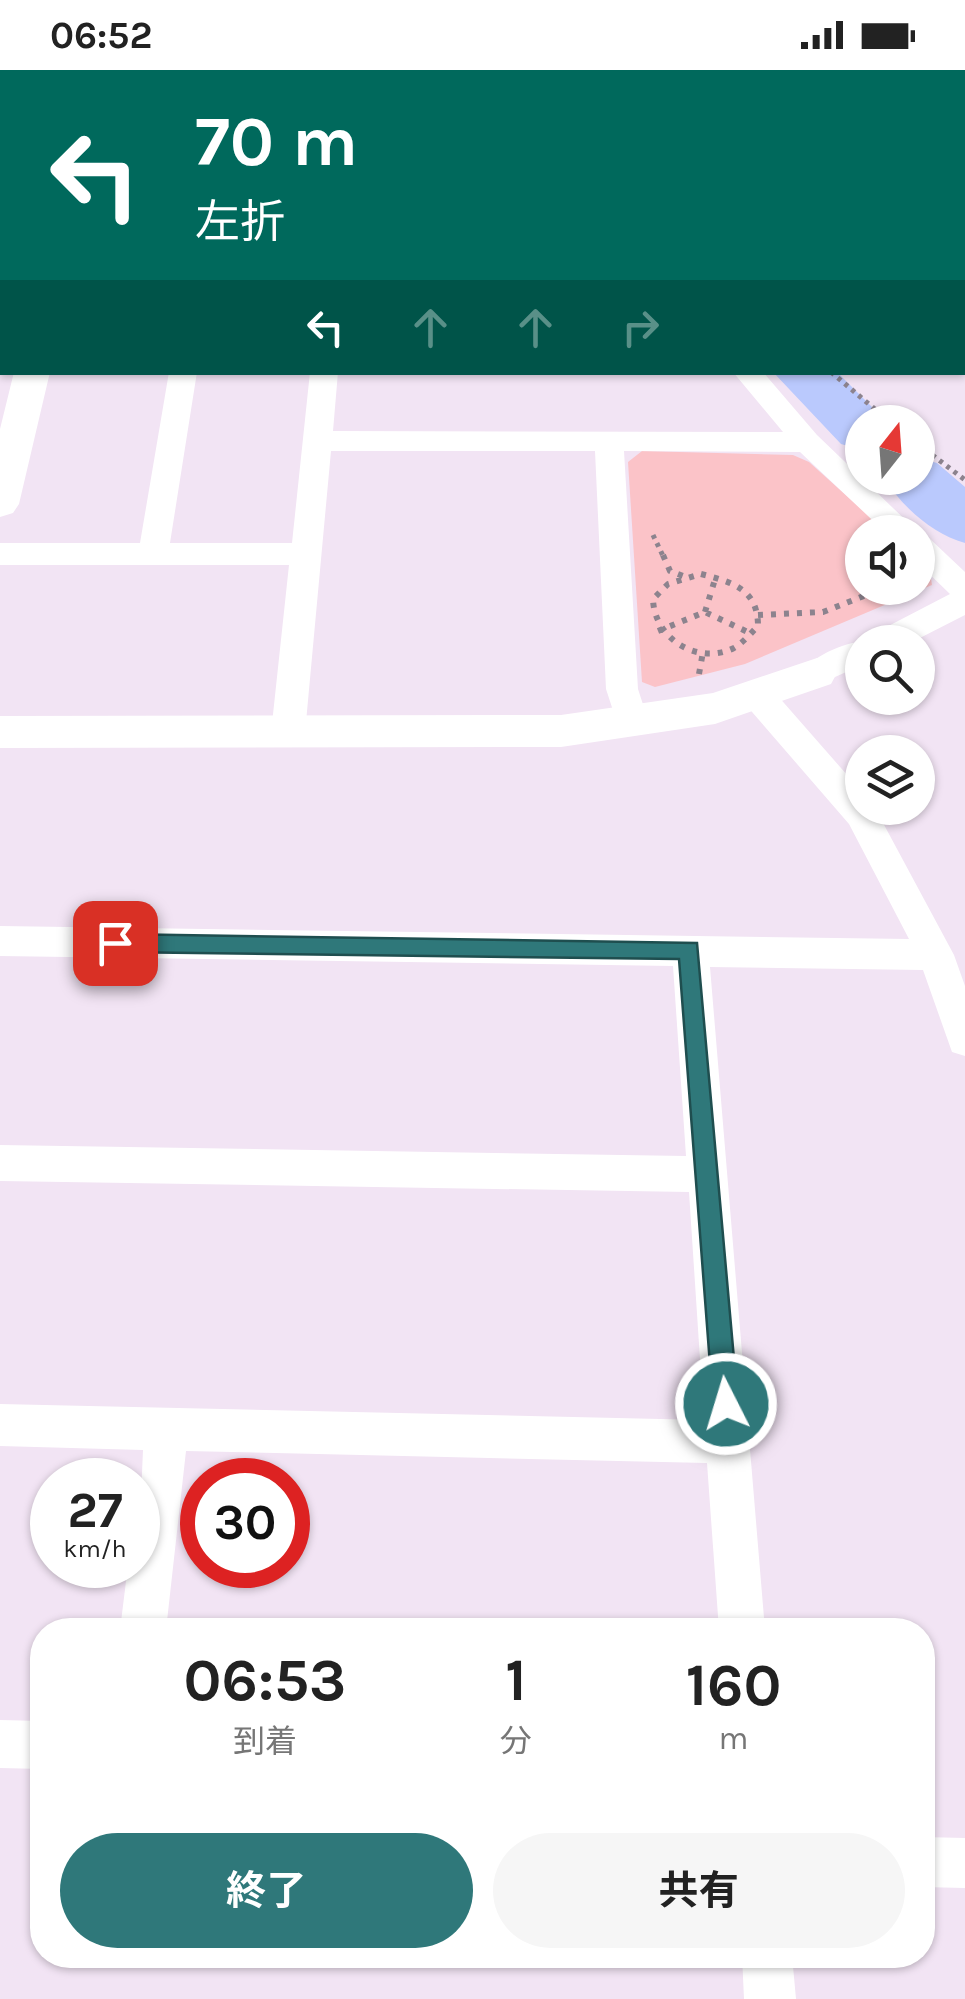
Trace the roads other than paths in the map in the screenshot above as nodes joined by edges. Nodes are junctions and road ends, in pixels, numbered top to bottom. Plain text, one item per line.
1 (31, 375) edge
2 (183, 375) edge
3 (324, 375) edge
4 (750, 375) edge
5 (317, 441) junction
6 (806, 442) junction
7 (610, 443) junction
8 (0, 504) edge
9 (885, 515) edge
10 (0, 554) edge
11 (304, 554) junction
12 (153, 555) junction
13 (935, 562) edge
14 (965, 590) edge
15 (845, 660) edge
16 (817, 673) joint
17 (758, 696) junction
18 (632, 723) junction
19 (0, 732) edge
20 (288, 733) junction
21 (0, 942) edge
22 (690, 950) junction
23 (936, 955) junction
24 (965, 1040) edge
25 (0, 1162) edge
26 (706, 1174) junction
27 (0, 1425) edge
28 (167, 1428) junction
29 (728, 1442) junction
30 (144, 1618) edge
31 (741, 1618) edge
32 (0, 1744) edge
33 (30, 1744) edge
34 (935, 1862) edge
35 (965, 1863) edge
36 (768, 1968) edge
37 (770, 1999) edge

1 - 8 street
2 - 12 street
3 - 5 street
4 - 6 street
5 - 7 street
5 - 11 street
6 - 7 street
6 - 9 street
7 - 18 street
10 - 12 street
11 - 12 street
11 - 20 street
13 - 14 street
15 - 16 street
16 - 17 street
17 - 18 street
17 - 23 street
18 - 20 street
19 - 20 street
21 - 22 street
22 - 23 street
22 - 26 street
23 - 24 street
25 - 26 street
26 - 29 street
27 - 28 street
28 - 29 street
28 - 30 street
29 - 31 street
32 - 33 street
34 - 35 street
36 - 37 street

